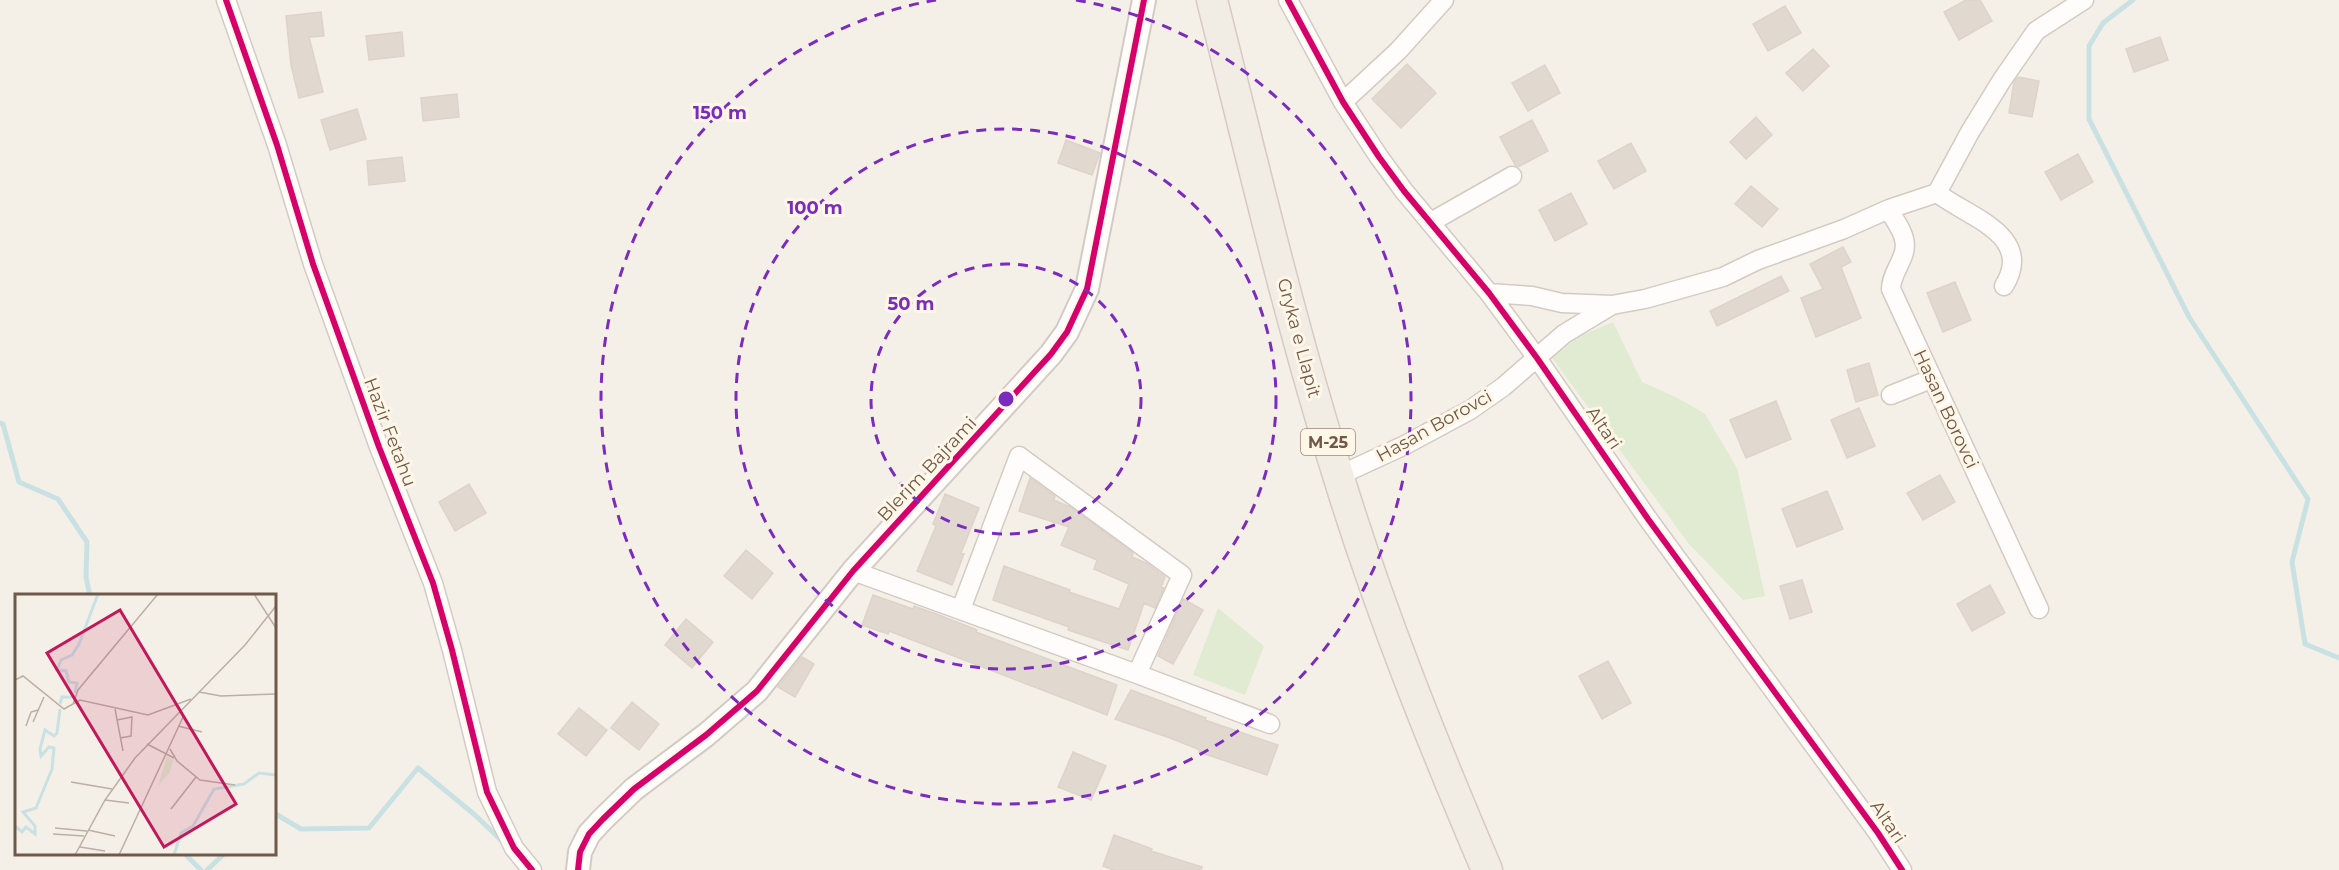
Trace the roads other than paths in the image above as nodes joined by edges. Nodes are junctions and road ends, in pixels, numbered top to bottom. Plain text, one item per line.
1 (226, 0) edge
2 (1144, 0) edge
3 (1212, 0) edge
4 (1288, 0) edge
5 (1444, 0) edge
6 (2085, 0) edge
7 (1343, 102) junction
8 (1512, 176) dead end
9 (1937, 193) junction
10 (1888, 209) junction
11 (1431, 222) junction
12 (2004, 286) dead end
13 (1489, 293) junction
14 (1612, 306) junction
15 (1537, 358) junction
16 (1931, 379) junction
17 (1892, 395) dead end
18 (1338, 476) junction
19 (853, 571) junction
20 (961, 609) junction
21 (2039, 609) dead end
22 (1137, 674) junction
23 (1270, 724) dead end
24 (531, 870) edge
25 (578, 870) edge
26 (1487, 870) edge
27 (1902, 870) edge

1 - 24 street, Hazir Fetahu
2 - 19 street, Blerim Bajrami
3 - 18 main road, Gryka e Llapit / M-25
4 - 7 street, Altari
5 - 7 street
6 - 9 street
7 - 11 street, Altari
8 - 11 street
9 - 10 street, Hasan Borovci
9 - 12 street
10 - 14 street, Hasan Borovci
10 - 16 street, Hasan Borovci
11 - 13 street, Altari
13 - 14 street, Hasan Borovci
13 - 15 street, Altari
14 - 15 street, Hasan Borovci
15 - 18 street, Hasan Borovci
15 - 27 street, Altari
16 - 17 street
16 - 21 street, Hasan Borovci
18 - 26 main road, Gryka e Llapit / M-25
19 - 20 street
19 - 25 street, Blerim Bajrami
20 - 22 street
20 - 22 street
22 - 23 street

